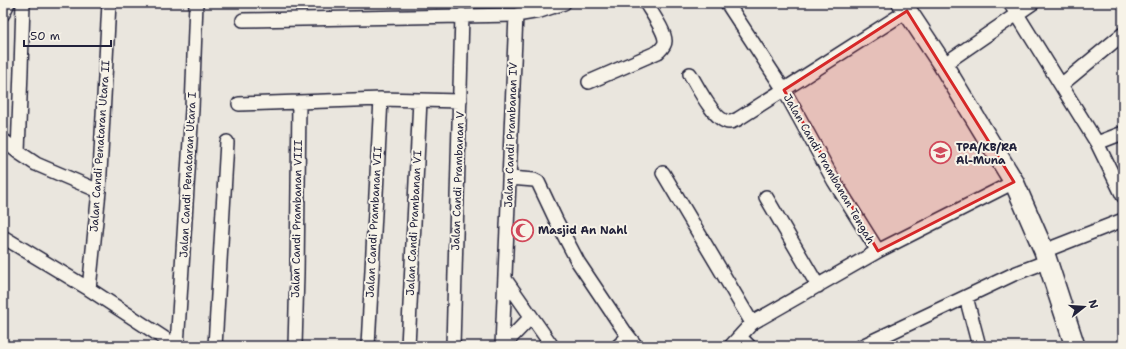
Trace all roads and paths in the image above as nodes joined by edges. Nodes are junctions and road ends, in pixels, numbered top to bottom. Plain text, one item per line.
1 (8, 3) edge
2 (23, 3) edge
3 (109, 3) edge
4 (196, 3) edge
5 (564, 3) edge
6 (646, 3) edge
7 (726, 3) edge
8 (1033, 3) edge
9 (905, 7) edge
10 (1014, 8) edge
11 (470, 11) edge
12 (3, 14) edge
13 (516, 15) junction
14 (243, 20) dead end
15 (1123, 34) edge
16 (943, 64) junction
17 (690, 74) dead end
18 (588, 82) dead end
19 (1060, 85) junction
20 (784, 90) junction
21 (381, 99) junction
22 (420, 100) junction
23 (304, 102) junction
24 (460, 102) junction
25 (239, 104) dead end
26 (1123, 133) edge
27 (3, 140) edge
28 (228, 142) dead end
29 (1098, 143) junction
30 (18, 152) junction
31 (663, 173) dead end
32 (510, 178) junction
33 (1014, 182) junction
34 (99, 191) junction
35 (1123, 196) edge
36 (766, 197) dead end
37 (1123, 220) edge
38 (3, 237) edge
39 (878, 251) junction
40 (1046, 256) junction
41 (505, 279) junction
42 (818, 286) junction
43 (89, 289) junction
44 (966, 297) junction
45 (531, 317) junction
46 (752, 323) junction
47 (632, 341) edge
48 (740, 343) edge
49 (177, 346) edge
50 (215, 346) edge
51 (295, 346) edge
52 (368, 346) edge
53 (408, 346) edge
54 (453, 346) edge
55 (502, 346) edge
56 (552, 346) edge
57 (618, 346) edge
58 (862, 346) edge
59 (979, 346) edge
60 (1075, 346) edge

1 - 12 street
2 - 30 street
3 - 34 street, Jalan Candi Penataran Utara II
4 - 49 street, Jalan Candi Penataran Utara I
5 - 13 street
6 - 18 street
7 - 20 street
8 - 10 street
9 - 16 street
9 - 20 street
10 - 16 street
10 - 19 street
11 - 13 street
11 - 14 street
11 - 24 street, Jalan Candi Prambanan V
13 - 32 street, Jalan Candi Prambanan IV
15 - 19 street
16 - 33 street
17 - 20 street, Jalan Candi Prambanan Tengah
19 - 29 street
20 - 39 street, Jalan Candi Prambanan Tengah
21 - 22 street
21 - 23 street
21 - 52 street, Jalan Candi Prambanan VII
22 - 24 street
22 - 53 street, Jalan Candi Prambanan VI
23 - 25 street
23 - 51 street, Jalan Candi Prambanan VIII
24 - 54 street, Jalan Candi Prambanan V
26 - 29 street
27 - 30 street
28 - 50 street
29 - 35 street
30 - 34 street
31 - 46 street
32 - 41 street, Jalan Candi Prambanan IV
32 - 47 street
33 - 39 street
33 - 40 street
34 - 43 street, Jalan Candi Penataran Utara II
36 - 42 street
37 - 40 street
38 - 43 street
39 - 42 street
40 - 44 street
40 - 60 street
41 - 45 street
41 - 55 street, Jalan Candi Prambanan IV
42 - 46 street
43 - 49 street
44 - 58 street
44 - 59 street
45 - 55 street
45 - 56 street
46 - 48 street
47 - 57 street

